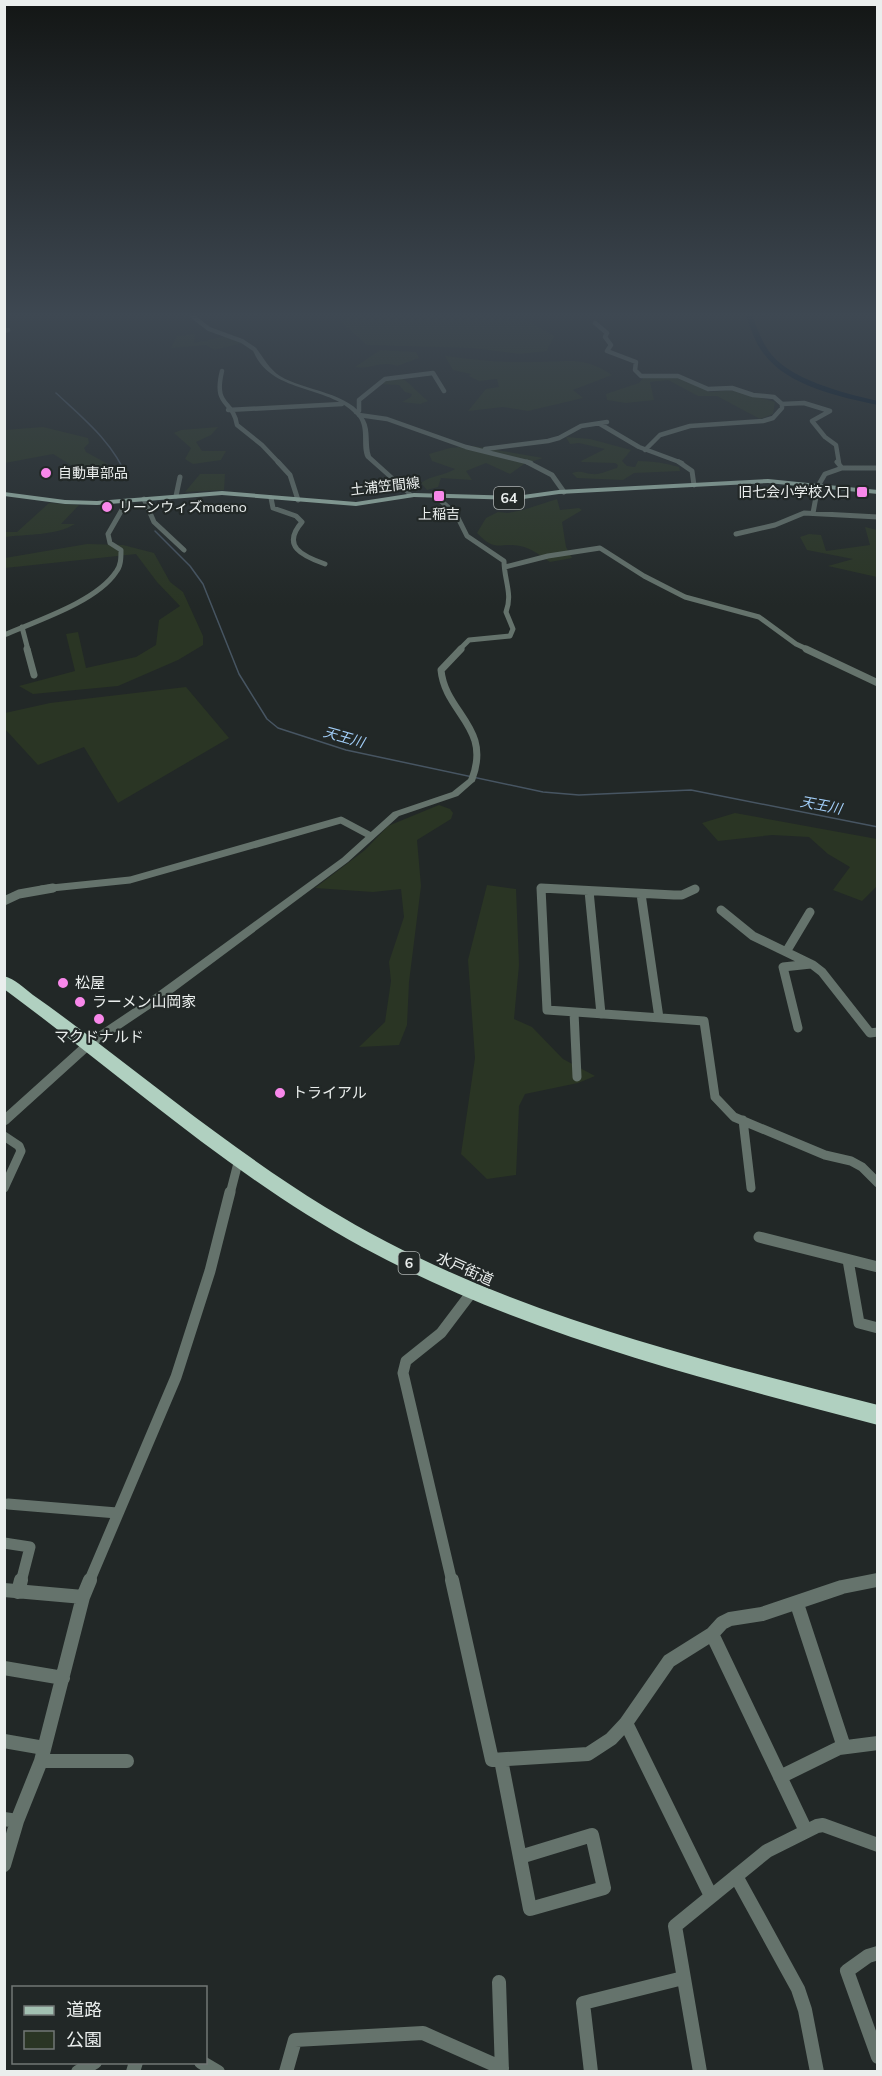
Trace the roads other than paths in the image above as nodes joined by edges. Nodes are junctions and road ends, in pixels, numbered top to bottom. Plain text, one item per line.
1 (231, 413) edge
2 (777, 413) edge
3 (827, 413) edge
4 (358, 414) joint
5 (607, 422) dead end
6 (600, 424) junction
7 (480, 450) junction
8 (645, 450) junction
9 (842, 468) junction
10 (878, 468) edge
11 (180, 477) dead end
12 (694, 485) junction
13 (818, 486) junction
14 (564, 492) junction
15 (878, 492) edge
16 (4, 494) edge
17 (411, 495) junction
18 (434, 495) junction
19 (176, 496) junction
20 (271, 498) junction
21 (136, 500) junction
22 (298, 500) junction
23 (813, 513) junction
24 (878, 517) edge
25 (736, 534) dead end
26 (184, 550) dead end
27 (325, 564) dead end
28 (505, 567) junction
29 (22, 627) junction
30 (4, 635) edge
31 (34, 675) dead end
32 (878, 683) edge
33 (473, 777) joint
34 (371, 836) junction
35 (695, 889) dead end
36 (589, 891) junction
37 (641, 894) junction
38 (4, 900) edge
39 (721, 910) dead end
40 (810, 912) dead end
41 (786, 952) junction
42 (811, 964) junction
43 (4, 981) edge
44 (574, 1012) junction
45 (601, 1014) junction
46 (659, 1018) junction
47 (798, 1028) dead end
48 (878, 1032) edge
49 (89, 1044) junction
50 (577, 1077) dead end
51 (742, 1120) junction
52 (4, 1121) edge
53 (4, 1136) edge
54 (239, 1159) junction
55 (878, 1183) edge
56 (4, 1188) edge
57 (750, 1188) dead end
58 (759, 1237) dead end
59 (848, 1260) junction
60 (878, 1267) edge
61 (472, 1292) junction
62 (878, 1328) edge
63 (878, 1415) edge
64 (9, 1504) dead end
65 (117, 1513) junction
66 (4, 1544) edge
67 (878, 1580) edge
68 (11, 1591) edge
69 (83, 1598) junction
70 (796, 1604) junction
71 (712, 1634) junction
72 (4, 1668) edge
73 (63, 1678) junction
74 (626, 1723) junction
75 (4, 1741) edge
76 (878, 1743) edge
77 (844, 1747) junction
78 (43, 1755) junction
79 (501, 1760) junction
80 (127, 1761) dead end
81 (780, 1777) junction
82 (11, 1820) edge
83 (806, 1831) junction
84 (878, 1845) edge
85 (520, 1857) junction
86 (4, 1865) edge
87 (736, 1876) junction
88 (711, 1896) junction
89 (878, 1953) edge
90 (683, 1978) junction
91 (499, 1982) dead end
92 (878, 2057) edge
93 (92, 2064) edge
94 (204, 2064) edge
95 (502, 2070) edge
96 (78, 2072) edge
97 (218, 2072) edge
98 (286, 2072) edge
99 (591, 2072) edge
100 (700, 2072) edge
101 (817, 2072) edge

1 - 22 street
2 - 8 street
3 - 9 street
4 - 7 street
4 - 17 street
5 - 6 street
6 - 7 street
6 - 8 street
7 - 14 street
8 - 12 street
9 - 10 street
9 - 13 street
11 - 19 street
12 - 13 main road, 土浦笠間線 / 64
12 - 14 main road, 土浦笠間線 / 64
13 - 15 main road, 土浦笠間線 / 64
13 - 23 street
14 - 18 main road, 土浦笠間線 / 64
16 - 21 main road, 土浦笠間線 / 64
17 - 18 main road, 土浦笠間線 / 64
17 - 22 main road, 土浦笠間線 / 64
18 - 28 street
19 - 20 main road, 土浦笠間線 / 64
19 - 21 main road, 土浦笠間線 / 64
20 - 22 main road, 土浦笠間線 / 64
20 - 27 street
21 - 26 street
21 - 29 street
23 - 24 street
23 - 25 street
28 - 32 street
28 - 33 street
29 - 30 street
29 - 31 street
33 - 34 street
34 - 38 street
34 - 49 street
35 - 37 street
36 - 37 street
36 - 44 street
36 - 45 street
37 - 46 street
39 - 41 street
40 - 41 street
41 - 42 street
42 - 47 street
42 - 48 street
43 - 49 highway, 水戸街道 / 6
44 - 45 street
44 - 50 street
45 - 46 street
46 - 51 street
49 - 52 street
49 - 54 highway, 水戸街道 / 6
51 - 55 street
51 - 57 street
53 - 56 street
54 - 61 highway, 水戸街道 / 6
54 - 65 street
58 - 59 street
59 - 60 street
59 - 62 street
61 - 63 highway, 水戸街道 / 6
61 - 79 street
64 - 65 street
65 - 69 street
66 - 68 street
67 - 70 street
68 - 69 street
69 - 73 street
70 - 71 street
70 - 77 street
71 - 74 street
71 - 81 street
72 - 73 street
73 - 78 street
74 - 79 street
74 - 88 street
75 - 78 street
76 - 77 street
77 - 81 street
78 - 80 street
78 - 82 street
79 - 85 street
81 - 83 street
82 - 86 street
83 - 84 street
83 - 87 street
85 - 85 street
87 - 88 street
87 - 101 street
88 - 90 street
89 - 92 street
90 - 99 street
90 - 100 street
91 - 95 street
93 - 96 street
94 - 97 street
95 - 98 street

